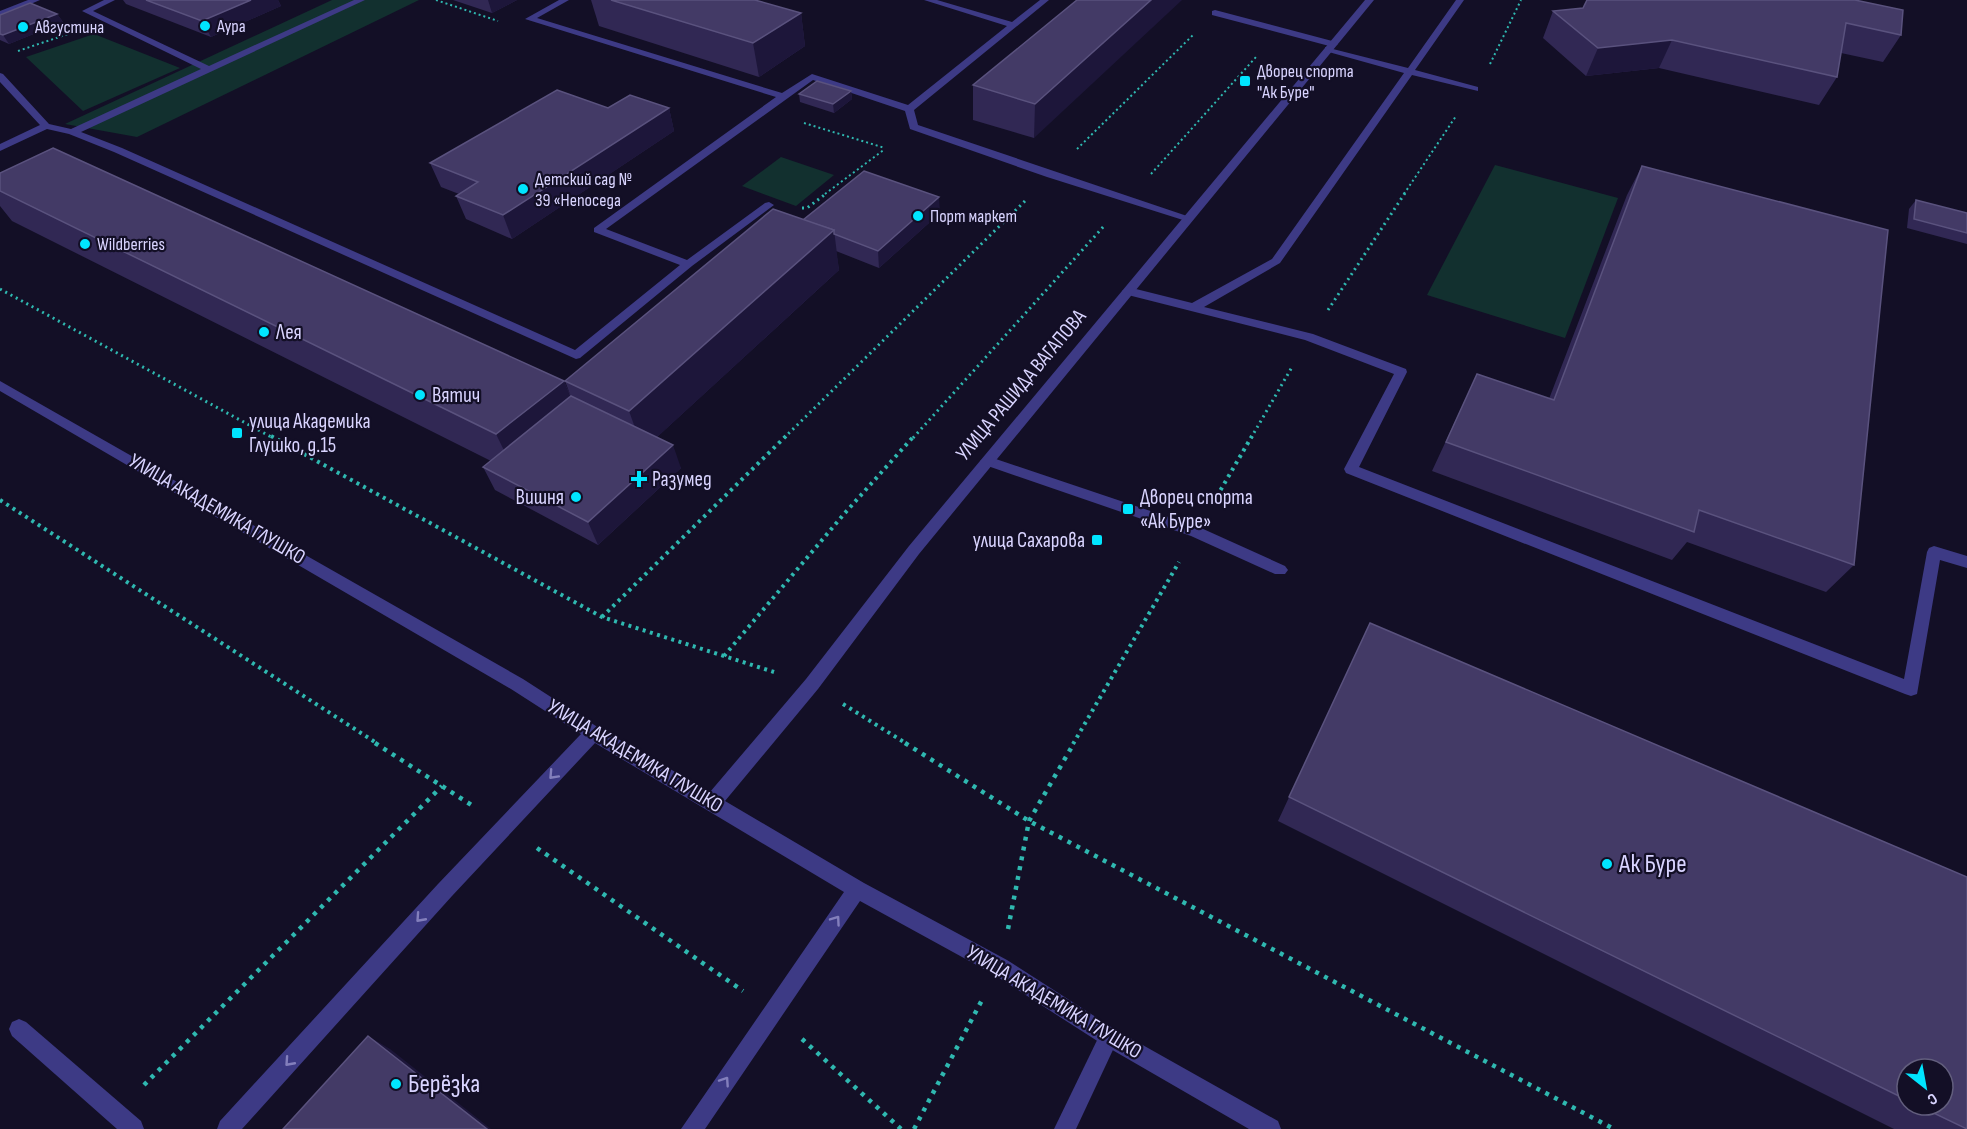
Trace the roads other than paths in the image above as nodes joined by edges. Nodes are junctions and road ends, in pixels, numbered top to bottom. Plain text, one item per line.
1 (36, 0) edge
2 (111, 0) edge
3 (361, 0) edge
4 (565, 0) edge
5 (928, 0) edge
6 (1045, 0) edge
7 (1370, 0) edge
8 (1460, 0) edge
9 (1215, 13) road end
10 (0, 14) edge
11 (1013, 25) junction
12 (1330, 47) junction
13 (210, 70) junction
14 (1408, 71) junction
15 (0, 76) edge
16 (1475, 89) road end
17 (783, 96) junction
18 (909, 109) junction
19 (46, 126) junction
20 (72, 132) junction
21 (0, 148) edge
22 (768, 205) road end
23 (1187, 218) junction
24 (688, 264) junction
25 (1128, 291) junction
26 (1193, 308) junction
27 (0, 386) edge
28 (987, 461) junction
29 (1967, 562) edge
30 (1280, 570) dead end
31 (593, 733) junction
32 (712, 803) junction
33 (857, 889) junction
34 (20, 1029) dead end
35 (1109, 1037) junction
36 (133, 1129) edge
37 (228, 1129) edge
38 (692, 1129) edge
39 (1065, 1129) edge
40 (1270, 1129) edge

1 - 10 street
2 - 13 street
3 - 13 street
4 - 17 street
5 - 11 street
6 - 11 street
7 - 12 street, УЛИЦА РАШИДА ВАГАПОВА
8 - 14 street
9 - 12 street
11 - 18 street
12 - 14 street
12 - 23 street, УЛИЦА РАШИДА ВАГАПОВА
13 - 20 street
14 - 16 street
14 - 26 street
15 - 19 street
17 - 18 street
17 - 24 street
18 - 23 street
19 - 20 street
19 - 21 street
20 - 24 street
22 - 24 street
23 - 25 street, УЛИЦА РАШИДА ВАГАПОВА
25 - 26 street
25 - 28 street, УЛИЦА РАШИДА ВАГАПОВА
26 - 29 street
27 - 31 street, УЛИЦА АКАДЕМИКА ГЛУШКО
28 - 30 street
28 - 32 street, УЛИЦА РАШИДА ВАГАПОВА
31 - 32 street, УЛИЦА АКАДЕМИКА ГЛУШКО
31 -> 37 street
32 - 33 street, УЛИЦА АКАДЕМИКА ГЛУШКО
33 - 35 street, УЛИЦА АКАДЕМИКА ГЛУШКО
38 -> 33 street
34 - 36 street
35 - 39 street
35 - 40 street, УЛИЦА АКАДЕМИКА ГЛУШКО

